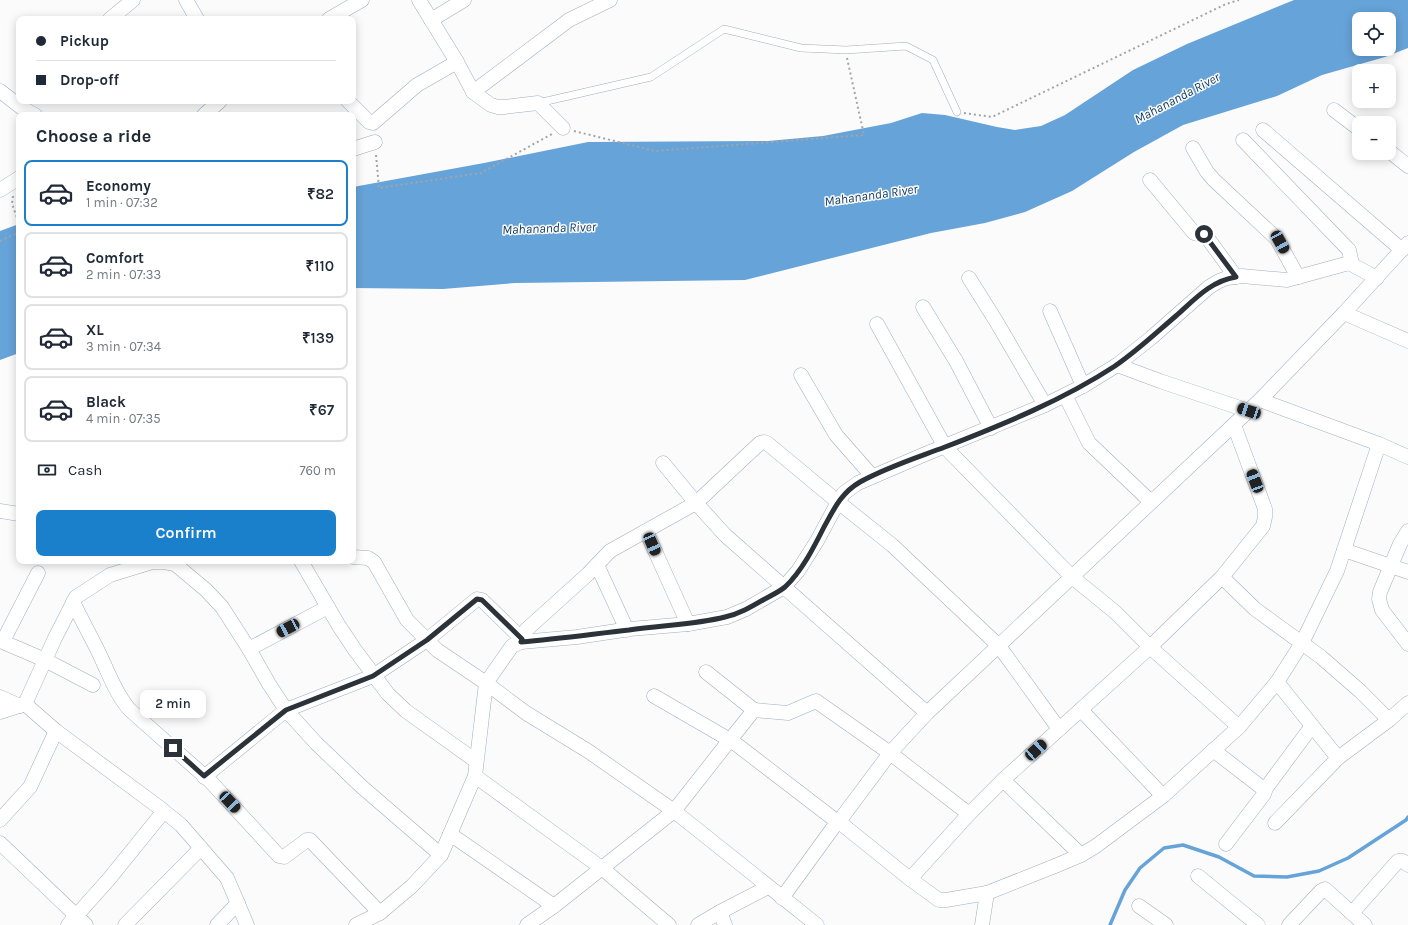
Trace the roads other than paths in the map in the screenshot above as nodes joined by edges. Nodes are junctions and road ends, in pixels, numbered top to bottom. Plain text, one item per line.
1 (133, 0) edge
2 (186, 0) edge
3 (362, 0) edge
4 (419, 0) edge
5 (464, 0) edge
6 (610, 0) edge
7 (114, 16) edge
8 (195, 16) edge
9 (335, 16) edge
10 (431, 20) junction
11 (457, 62) junction
12 (0, 91) edge
13 (473, 92) junction
14 (16, 99) edge
15 (538, 103) junction
16 (26, 104) edge
17 (217, 104) edge
18 (351, 104) edge
19 (1334, 110) dead end
20 (33, 112) edge
21 (207, 112) edge
22 (957, 112) road end
23 (1352, 124) edge
24 (563, 128) road end
25 (1263, 130) dead end
26 (1243, 140) dead end
27 (375, 142) road end
28 (356, 148) edge
29 (1193, 148) dead end
30 (1396, 157) edge
31 (1408, 166) edge
32 (16, 180) edge
33 (1150, 180) dead end
34 (0, 190) edge
35 (1405, 247) edge
36 (1352, 264) junction
37 (1236, 277) junction
38 (1298, 277) junction
39 (969, 278) dead end
40 (1377, 278) junction
41 (923, 307) dead end
42 (1050, 311) dead end
43 (1344, 313) junction
44 (877, 324) dead end
45 (1408, 341) edge
46 (1117, 365) junction
47 (801, 375) dead end
48 (1083, 386) junction
49 (1065, 395) junction
50 (1260, 400) junction
51 (1045, 405) junction
52 (1249, 411) junction
53 (1234, 425) junction
54 (991, 428) junction
55 (1379, 444) junction
56 (945, 447) junction
57 (1408, 457) edge
58 (663, 463) dead end
59 (872, 476) junction
60 (838, 502) junction
61 (1151, 502) junction
62 (696, 504) junction
63 (0, 511) edge
64 (16, 514) edge
65 (646, 531) junction
66 (1408, 531) edge
67 (1344, 550) junction
68 (356, 557) edge
69 (138, 564) edge
70 (178, 564) edge
71 (303, 564) edge
72 (597, 565) junction
73 (1392, 566) junction
74 (117, 567) edge
75 (1408, 572) edge
76 (38, 573) dead end
77 (1072, 577) junction
78 (1222, 577) junction
79 (784, 587) junction
80 (73, 602) junction
81 (328, 607) junction
82 (688, 624) junction
83 (627, 630) junction
84 (427, 640) junction
85 (521, 641) junction
86 (1302, 643) junction
87 (1408, 644) edge
88 (999, 646) junction
89 (1150, 647) junction
90 (249, 649) junction
91 (45, 660) junction
92 (706, 672) dead end
93 (373, 676) junction
94 (1277, 682) junction
95 (486, 683) junction
96 (93, 685) dead end
97 (654, 696) dead end
98 (0, 697) edge
99 (1408, 703) edge
100 (23, 705) junction
101 (286, 710) junction
102 (754, 710) junction
103 (1081, 710) junction
104 (0, 712) edge
105 (927, 713) junction
106 (1389, 720) junction
107 (1312, 726) junction
108 (1238, 727) junction
109 (1059, 729) junction
110 (56, 731) junction
111 (730, 740) junction
112 (1213, 750) junction
113 (890, 753) junction
114 (1338, 758) junction
115 (476, 761) junction
116 (204, 776) junction
117 (475, 776) junction
118 (1004, 780) junction
119 (1266, 788) junction
120 (1163, 796) junction
121 (164, 811) junction
122 (674, 811) junction
123 (968, 814) junction
124 (0, 820) edge
125 (838, 821) junction
126 (1275, 823) dead end
127 (450, 834) junction
128 (0, 843) edge
129 (1226, 844) dead end
130 (201, 848) junction
131 (441, 855) junction
132 (1081, 855) junction
133 (1408, 865) edge
134 (603, 868) junction
135 (1198, 876) dead end
136 (910, 879) junction
137 (768, 887) junction
138 (987, 893) junction
139 (782, 898) junction
140 (238, 903) junction
141 (554, 906) junction
142 (1139, 906) dead end
143 (380, 913) junction
144 (1352, 913) junction
145 (722, 918) edge
146 (77, 922) edge
147 (125, 925) edge
148 (217, 925) edge
149 (247, 925) edge
150 (356, 925) edge
151 (527, 925) edge
152 (669, 925) edge
153 (698, 925) edge
154 (817, 925) edge
155 (982, 925) edge
156 (1166, 925) edge
157 (1258, 925) edge
158 (1289, 925) edge
159 (1365, 925) edge

1 - 7 street
2 - 8 street
3 - 9 street
4 - 10 street
5 - 10 street
6 - 13 street
10 - 11 street
11 - 13 street
11 - 18 street
12 - 14 street
13 - 15 street
15 - 22 lane
15 - 24 street
16 - 20 street
17 - 21 street
19 - 23 street
25 - 35 street
26 - 36 street
27 - 28 street
29 - 38 street
30 - 31 street
32 - 34 street
33 - 37 street
35 - 40 street
36 - 38 street
36 - 40 street
37 - 38 street
37 - 46 street
39 - 51 street
40 - 43 street
41 - 54 street
42 - 48 street
43 - 45 street
43 - 50 street
44 - 56 street
46 - 48 street
46 - 52 street
47 - 59 street
48 - 49 street
49 - 51 street
49 - 61 street
50 - 52 street
50 - 55 street
51 - 54 street
52 - 53 street
53 - 61 street
53 - 78 street
54 - 56 street
55 - 57 street
55 - 67 street
56 - 59 street
56 - 77 street
58 - 62 street
59 - 60 street
60 - 62 street
60 - 79 street
60 - 88 street
61 - 77 street
62 - 65 street
62 - 79 street
63 - 64 street
65 - 72 street
65 - 82 street
66 - 73 street
67 - 73 street
67 - 86 street
68 - 84 street
69 - 74 street
70 - 90 street
71 - 81 street
72 - 83 street
72 - 85 street
73 - 75 street
73 - 87 street
74 - 80 street
76 - 91 street
77 - 88 street
77 - 89 street
78 - 86 street
78 - 89 street
79 - 82 street
79 - 105 street
80 - 91 street
80 - 116 street
81 - 90 street
81 - 93 street
82 - 83 street
83 - 85 street
84 - 85 street
84 - 93 street
84 - 95 street
85 - 95 street
86 - 94 street
86 - 106 street
88 - 105 street
88 - 109 street
89 - 103 street
89 - 108 street
90 - 101 street
91 - 96 street
91 - 100 street
92 - 102 street
93 - 101 street
93 - 115 street
94 - 107 street
94 - 108 street
95 - 115 street
95 - 122 street
97 - 111 street
98 - 100 street
99 - 106 street
100 - 104 street
100 - 110 street
101 - 116 street
101 - 131 street
102 - 111 street
102 - 113 street
103 - 109 street
103 - 120 street
105 - 113 street
106 - 114 street
107 - 114 street
107 - 119 street
108 - 112 street
109 - 118 street
110 - 121 street
110 - 124 street
111 - 122 street
111 - 125 street
112 - 119 street
112 - 120 street
113 - 123 street
113 - 125 street
114 - 126 street
115 - 117 street
116 - 143 street
117 - 127 street
117 - 134 street
118 - 123 street
118 - 132 street
119 - 129 street
120 - 132 street
121 - 130 street
121 - 146 street
122 - 134 street
122 - 137 street
123 - 136 street
125 - 136 street
125 - 139 street
127 - 131 street
127 - 141 street
128 - 146 street
130 - 140 street
130 - 147 street
131 - 143 street
132 - 138 street
133 - 144 street
134 - 141 street
134 - 152 street
135 - 157 street
136 - 138 street
137 - 139 street
137 - 145 street
138 - 155 street
139 - 154 street
140 - 148 street
140 - 149 street
141 - 151 street
142 - 156 street
143 - 150 street
144 - 158 street
144 - 159 street
145 - 153 street

